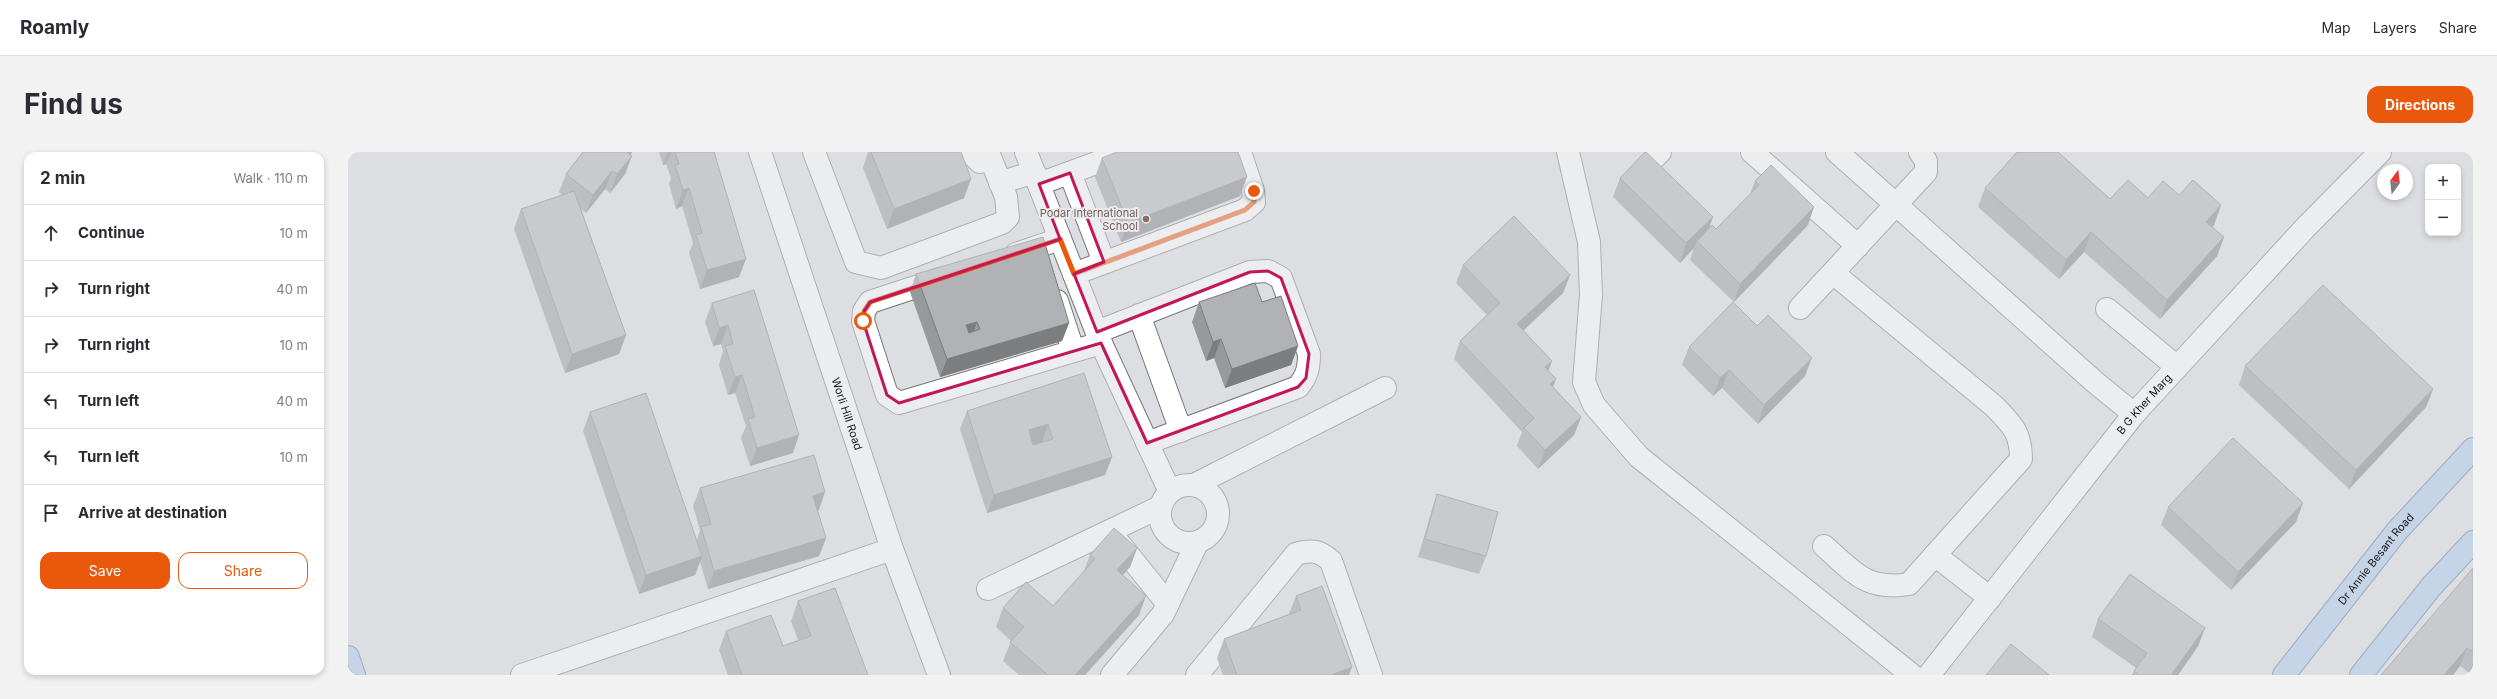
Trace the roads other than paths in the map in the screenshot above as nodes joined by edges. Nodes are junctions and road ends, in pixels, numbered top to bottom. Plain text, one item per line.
1 (760, 152) edge
2 (814, 152) edge
3 (970, 152) edge
4 (1026, 152) edge
5 (1126, 152) edge
6 (1240, 152) edge
7 (1568, 152) edge
8 (1752, 152) edge
9 (1837, 152) edge
10 (1920, 152) edge
11 (2380, 152) edge
12 (990, 156) edge
13 (1070, 173) junction
14 (1037, 178) junction
15 (1000, 183) junction
16 (1897, 205) junction
17 (1060, 239) junction
18 (1040, 246) junction
19 (1858, 246) junction
20 (995, 261) edge
21 (1104, 262) junction
22 (958, 273) edge
23 (1833, 273) junction
24 (1074, 274) junction
25 (1800, 308) dead end
26 (2107, 308) dead end
27 (1139, 315) junction
28 (1099, 337) junction
29 (1073, 350) junction
30 (2177, 367) junction
31 (1385, 388) dead end
32 (2134, 414) junction
33 (1181, 431) junction
34 (1147, 443) junction
35 (2473, 448) edge
36 (1194, 485) junction
37 (1165, 499) junction
38 (1110, 531) junction
39 (2473, 542) edge
40 (1197, 543) junction
41 (1824, 546) dead end
42 (892, 549) junction
43 (1935, 555) junction
44 (988, 589) dead end
45 (1990, 598) junction
46 (1168, 604) junction
47 (348, 657) edge
48 (1368, 673) edge
49 (354, 675) edge
50 (522, 675) edge
51 (939, 675) edge
52 (1112, 675) edge
53 (1197, 675) edge
54 (1912, 675) edge
55 (1929, 675) edge
56 (2284, 675) edge
57 (2361, 675) edge

1 - 42 street, Worli Hill Road
2 - 15 street
3 - 12 street
4 - 14 street
5 - 13 street
6 - 21 street
7 - 54 street
8 - 19 street
9 - 16 street
10 - 16 street
11 - 30 street, B G Kher Marg
12 - 15 street
13 - 14 street
13 - 21 street
14 - 15 street
14 - 17 street
16 - 19 street
16 - 32 street
17 - 18 street
17 - 24 street
18 - 20 street
18 - 29 street
19 - 23 street
21 - 24 street
22 - 29 street
23 - 25 street
23 - 43 street
24 - 28 street
26 - 30 street
27 - 28 street
27 - 33 street
27 - 33 street
28 - 29 street
28 - 34 street
30 - 32 street, B G Kher Marg
31 - 36 street
32 - 45 street, B G Kher Marg
33 - 34 street
34 - 37 street
35 - 56 main road, Dr Annie Besant Road
36 - 37 street
36 - 40 street
37 - 38 street
37 - 40 street
38 - 44 street
38 - 46 street
39 - 57 main road
40 - 46 street
41 - 43 street
42 - 50 street
42 - 51 street, Worli Hill Road
43 - 45 street
45 - 55 street, B G Kher Marg
46 - 52 street
47 - 49 main road
48 - 53 street

